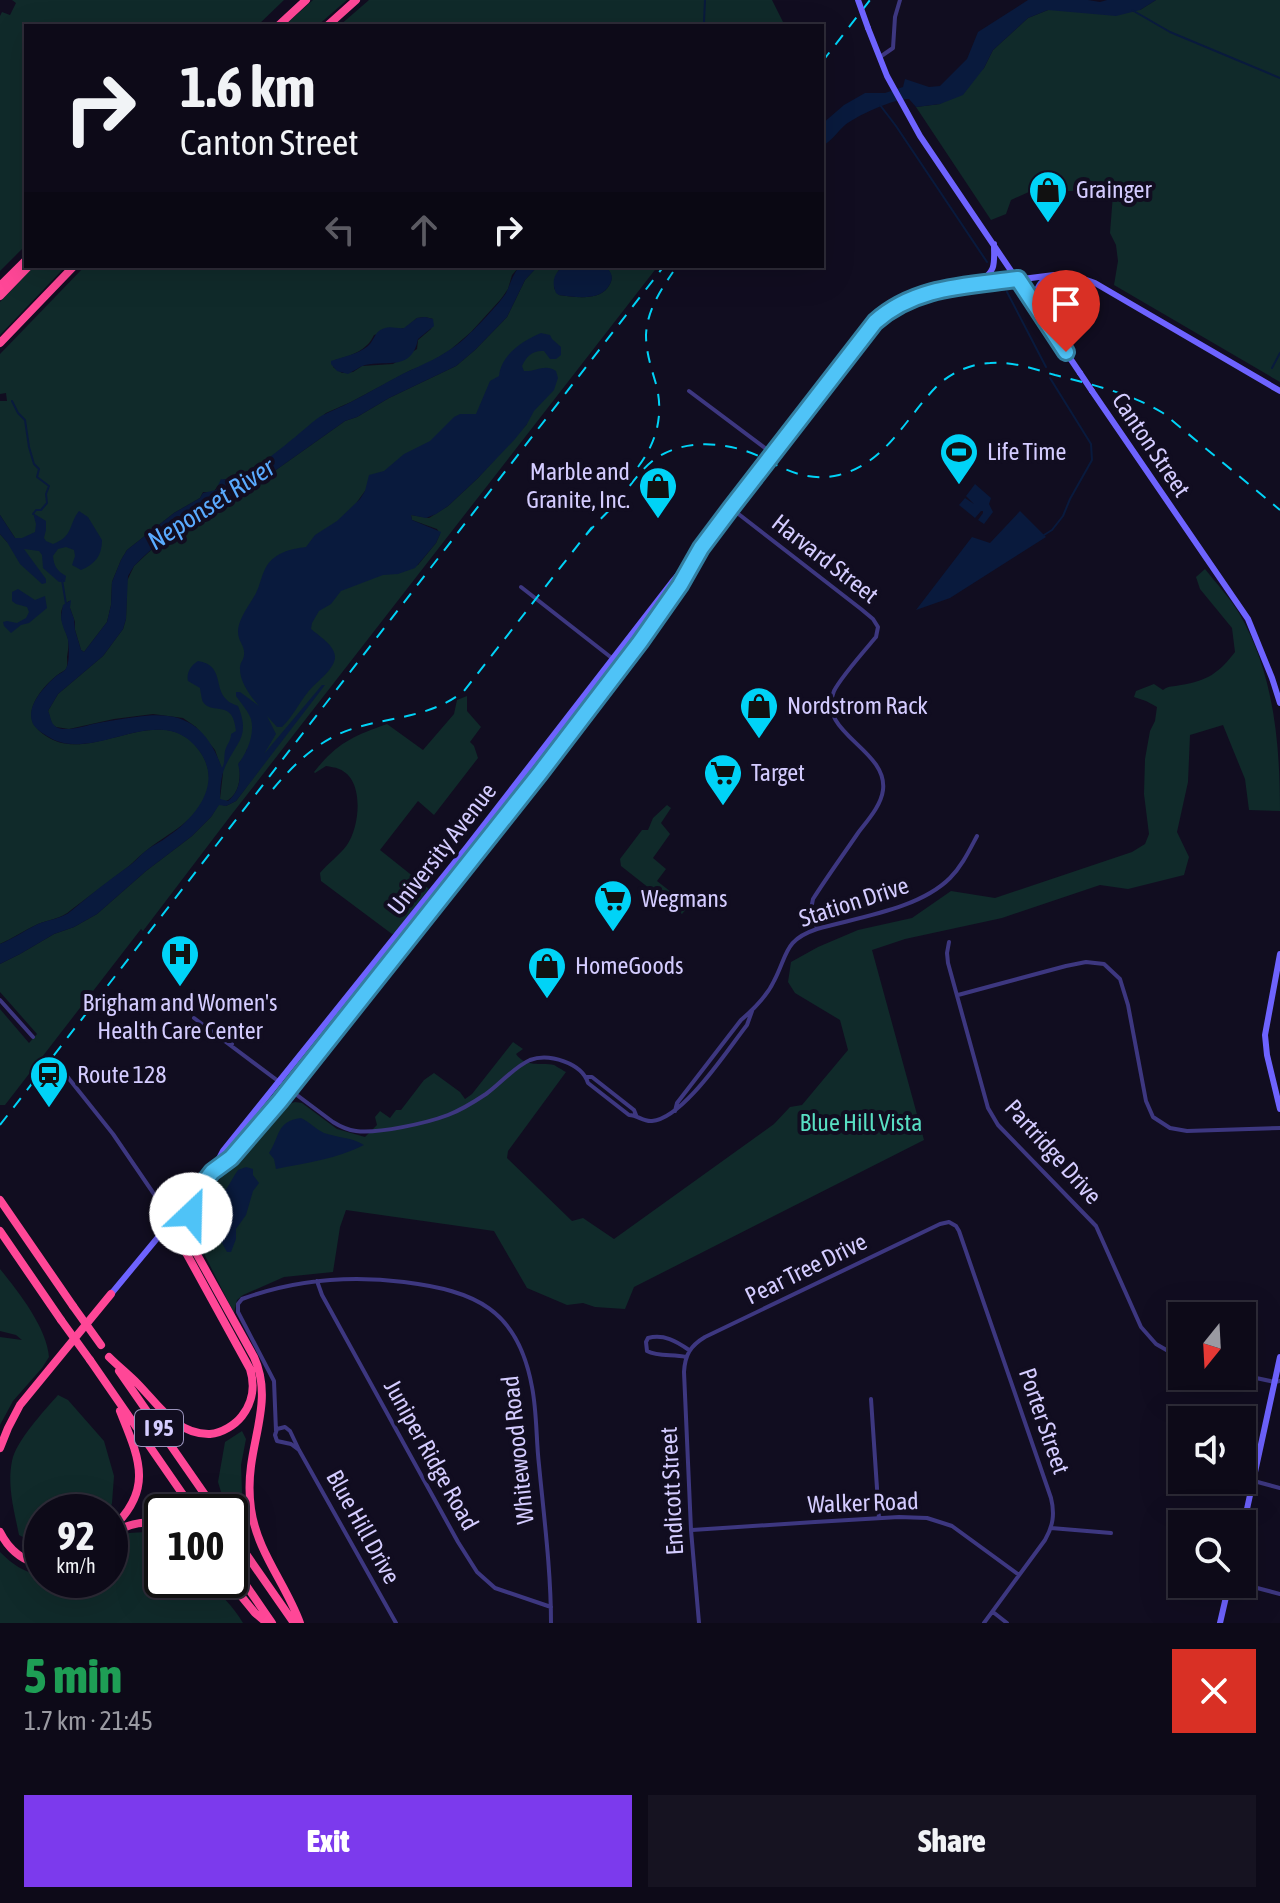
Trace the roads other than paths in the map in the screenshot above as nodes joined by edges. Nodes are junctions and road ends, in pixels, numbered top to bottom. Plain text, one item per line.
1 (306, 0) edge
2 (356, 0) edge
3 (858, 0) edge
4 (900, 0) edge
5 (280, 24) edge
6 (329, 24) edge
7 (879, 58) junction
8 (994, 244) junction
9 (24, 262) edge
10 (27, 268) edge
11 (72, 268) edge
12 (1054, 275) junction
13 (1018, 279) junction
14 (972, 285) junction
15 (0, 286) edge
16 (0, 296) edge
17 (1037, 309) junction
18 (0, 343) edge
19 (689, 391) dead end
20 (1280, 391) edge
21 (773, 454) junction
22 (731, 508) junction
23 (701, 548) junction
24 (521, 587) dead end
25 (613, 659) junction
26 (622, 666) junction
27 (1280, 703) edge
28 (977, 836) dead end
29 (817, 929) junction
30 (949, 942) dead end
31 (1280, 954) edge
32 (957, 996) junction
33 (0, 1000) edge
34 (194, 1018) dead end
35 (33, 1037) dead end
36 (66, 1075) dead end
37 (280, 1082) junction
38 (290, 1089) junction
39 (1280, 1109) edge
40 (1280, 1128) edge
41 (212, 1172) junction
42 (202, 1185) junction
43 (0, 1200) edge
44 (172, 1220) junction
45 (949, 1222) joint
46 (0, 1231) edge
47 (196, 1253) junction
48 (317, 1281) junction
49 (111, 1294) joint
50 (689, 1350) junction
51 (1168, 1351) edge
52 (109, 1357) junction
53 (686, 1357) junction
54 (1280, 1357) edge
55 (1256, 1378) edge
56 (1278, 1382) edge
57 (114, 1395) junction
58 (871, 1399) dead end
59 (276, 1431) junction
60 (0, 1448) edge
61 (299, 1450) junction
62 (1256, 1473) edge
63 (1256, 1482) edge
64 (1280, 1488) edge
65 (183, 1494) edge
66 (204, 1494) edge
67 (128, 1512) edge
68 (879, 1518) junction
69 (1051, 1528) junction
70 (691, 1530) junction
71 (0, 1532) edge
72 (1111, 1533) dead end
73 (248, 1557) edge
74 (24, 1559) edge
75 (1019, 1575) junction
76 (1256, 1588) edge
77 (248, 1589) edge
78 (1280, 1594) edge
79 (243, 1598) edge
80 (1226, 1598) edge
81 (551, 1607) junction
82 (992, 1612) junction
83 (270, 1623) edge
84 (294, 1623) edge
85 (300, 1623) edge
86 (396, 1623) edge
87 (551, 1623) edge
88 (699, 1623) edge
89 (984, 1623) edge
90 (1007, 1623) edge
91 (1220, 1623) edge

1 - 5 highway
2 - 6 highway
3 - 7 main road, Canton Street, bridge
4 - 7 street
7 - 8 main road, Canton Street
8 - 13 main road, Canton Street
8 - 14 main road
9 - 15 highway
10 - 16 highway
11 - 18 highway
12 - 13 main road, University Avenue
12 - 17 main road
12 - 20 main road, University Avenue
13 - 14 main road, University Avenue
13 - 17 main road, Canton Street
14 - 21 main road, University Avenue
17 - 27 main road, Canton Street, bridge
19 - 21 street
21 - 22 main road, University Avenue
22 - 23 main road, University Avenue
22 - 29 street, Harvard Street
23 - 25 main road, University Avenue
23 - 26 main road, University Avenue
24 - 25 street
25 - 26 street
25 - 37 main road, University Avenue
26 - 38 main road, University Avenue
28 - 29 street, Station Drive
29 - 38 street, Station Drive
30 - 32 street, Partridge Drive
31 - 39 main road
32 - 40 street
32 - 51 street, Partridge Drive
33 - 35 street
34 - 37 street, Station Drive
36 - 44 street
37 - 38 street, Station Drive
37 - 41 main road, University Avenue
38 - 41 main road, University Avenue
41 - 42 main road, University Avenue
42 - 44 main road, University Avenue
42 - 47 highway
43 - 52 highway, I 95, bridge
44 - 47 highway
44 - 49 main road, University Avenue
44 - 52 highway
45 - 50 street, Pear Tree Drive
45 - 69 street, Porter Street
46 - 57 highway, I 95, bridge
47 - 85 highway
48 - 59 street, Whitewood Road
48 - 81 street, Juniper Ridge Road
48 - 81 street, Whitewood Road
49 - 60 highway
50 - 53 street
50 - 53 street
52 - 66 highway, I 95
53 - 70 street, Endicott Street
54 - 56 main road
55 - 56 street
56 - 62 main road
57 - 65 highway, I 95
57 - 67 highway
58 - 68 street
59 - 61 street
59 - 61 street
61 - 86 street, Blue Hill Drive
63 - 64 street
68 - 70 street, Walker Road
68 - 75 street, Walker Road
69 - 72 street
69 - 75 street
70 - 88 street, Endicott Street
71 - 74 highway
73 - 84 highway
75 - 82 street
76 - 78 street
77 - 83 highway
79 - 83 highway
80 - 91 main road
81 - 87 street, Whitewood Road
82 - 89 street
82 - 90 street

